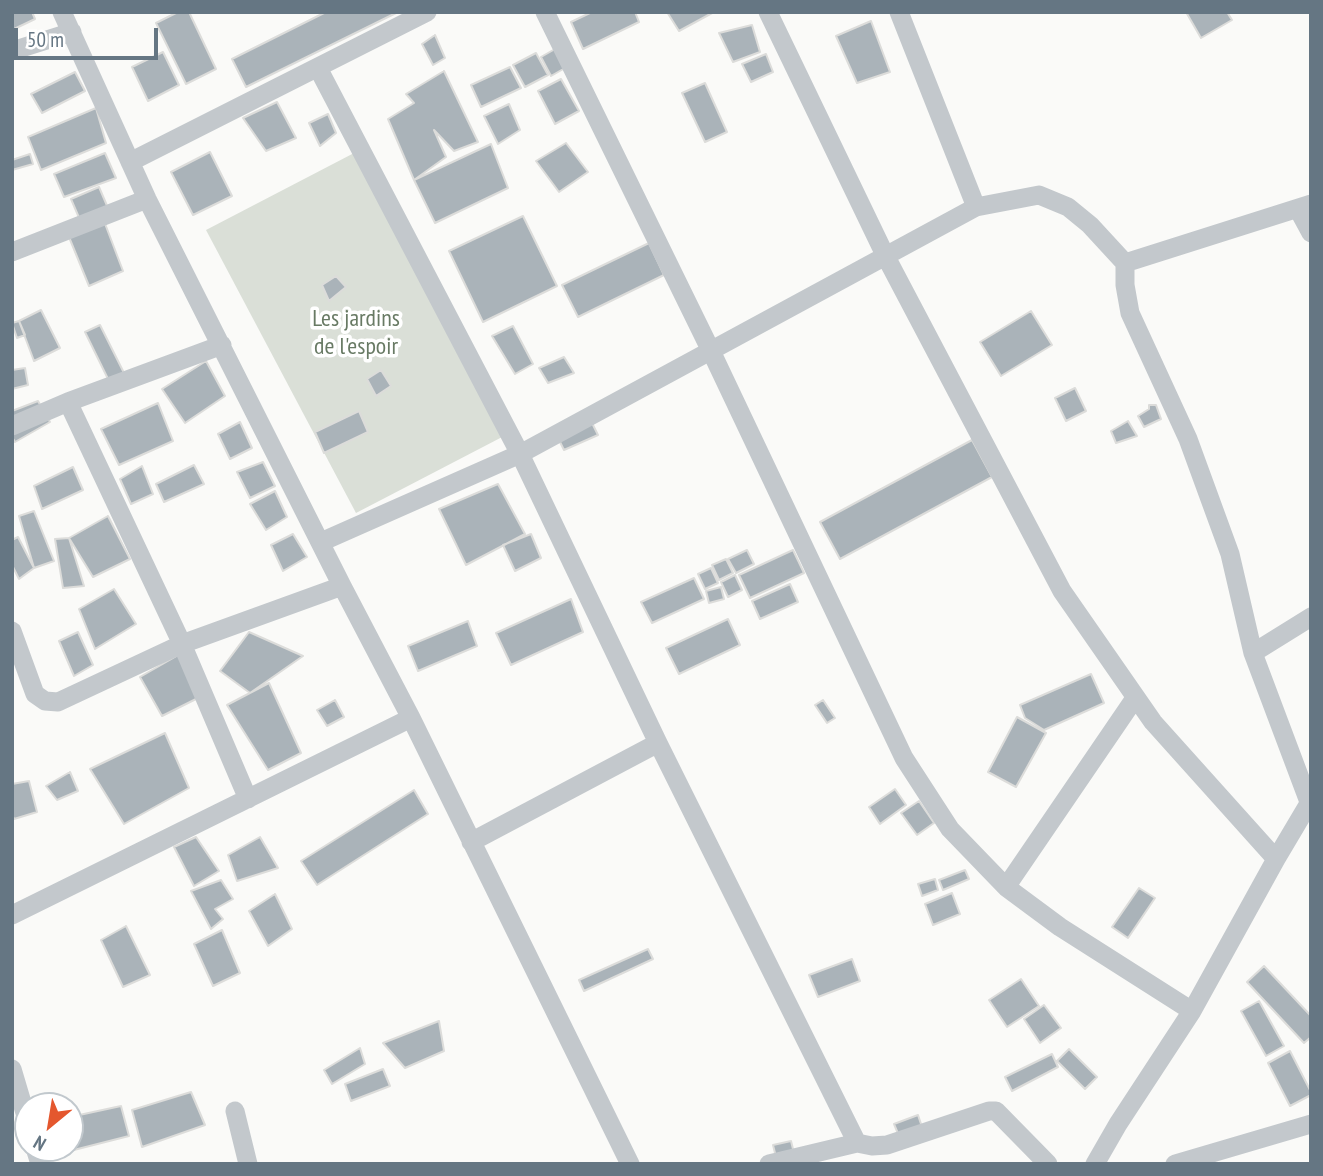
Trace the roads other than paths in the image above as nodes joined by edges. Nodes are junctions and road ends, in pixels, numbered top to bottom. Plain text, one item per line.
1 (62, 12) edge
2 (427, 12) edge
3 (545, 12) edge
4 (768, 12) edge
5 (899, 12) edge
6 (72, 32) junction
7 (12, 51) edge
8 (318, 68) junction
9 (130, 162) junction
10 (147, 199) junction
11 (1305, 206) edge
12 (976, 207) junction
13 (1311, 233) edge
14 (12, 251) edge
15 (885, 255) junction
16 (1125, 263) junction
17 (222, 345) junction
18 (711, 351) junction
19 (68, 402) junction
20 (12, 426) edge
21 (520, 454) junction
22 (321, 542) junction
23 (342, 586) junction
24 (1311, 617) edge
25 (12, 631) edge
26 (183, 644) junction
27 (1253, 653) junction
28 (1135, 698) junction
29 (411, 718) junction
30 (658, 743) junction
31 (248, 799) junction
32 (1310, 801) edge
33 (471, 842) junction
34 (1276, 859) junction
35 (1006, 887) junction
36 (12, 915) edge
37 (1192, 1011) junction
38 (12, 1069) edge
39 (19, 1092) edge
40 (234, 1111) dead end
41 (1311, 1124) edge
42 (857, 1143) junction
43 (248, 1164) edge
44 (630, 1164) edge
45 (769, 1164) edge
46 (1048, 1164) edge
47 (1095, 1164) edge
48 (1175, 1164) edge

1 - 6 street
2 - 8 street
3 - 18 street
4 - 15 street
5 - 12 street
6 - 7 street
6 - 9 street
8 - 9 street
8 - 21 street
9 - 10 street
10 - 14 street
10 - 17 street
11 - 13 street
11 - 16 street
12 - 15 street
12 - 16 street
15 - 18 street
15 - 28 street
16 - 27 street
17 - 19 street
17 - 22 street
18 - 21 street
18 - 35 street
19 - 20 street
19 - 26 street
21 - 22 street
21 - 30 street
22 - 23 street
23 - 26 street
23 - 29 street
24 - 27 street
25 - 26 street
26 - 31 street
27 - 32 street
28 - 34 street
28 - 35 street
29 - 31 street
29 - 33 street
30 - 33 street
30 - 42 street
31 - 36 street
32 - 34 street
33 - 44 street
34 - 37 street
35 - 37 street
37 - 47 street
38 - 39 street
40 - 43 street
41 - 48 street
42 - 45 street
42 - 46 street

